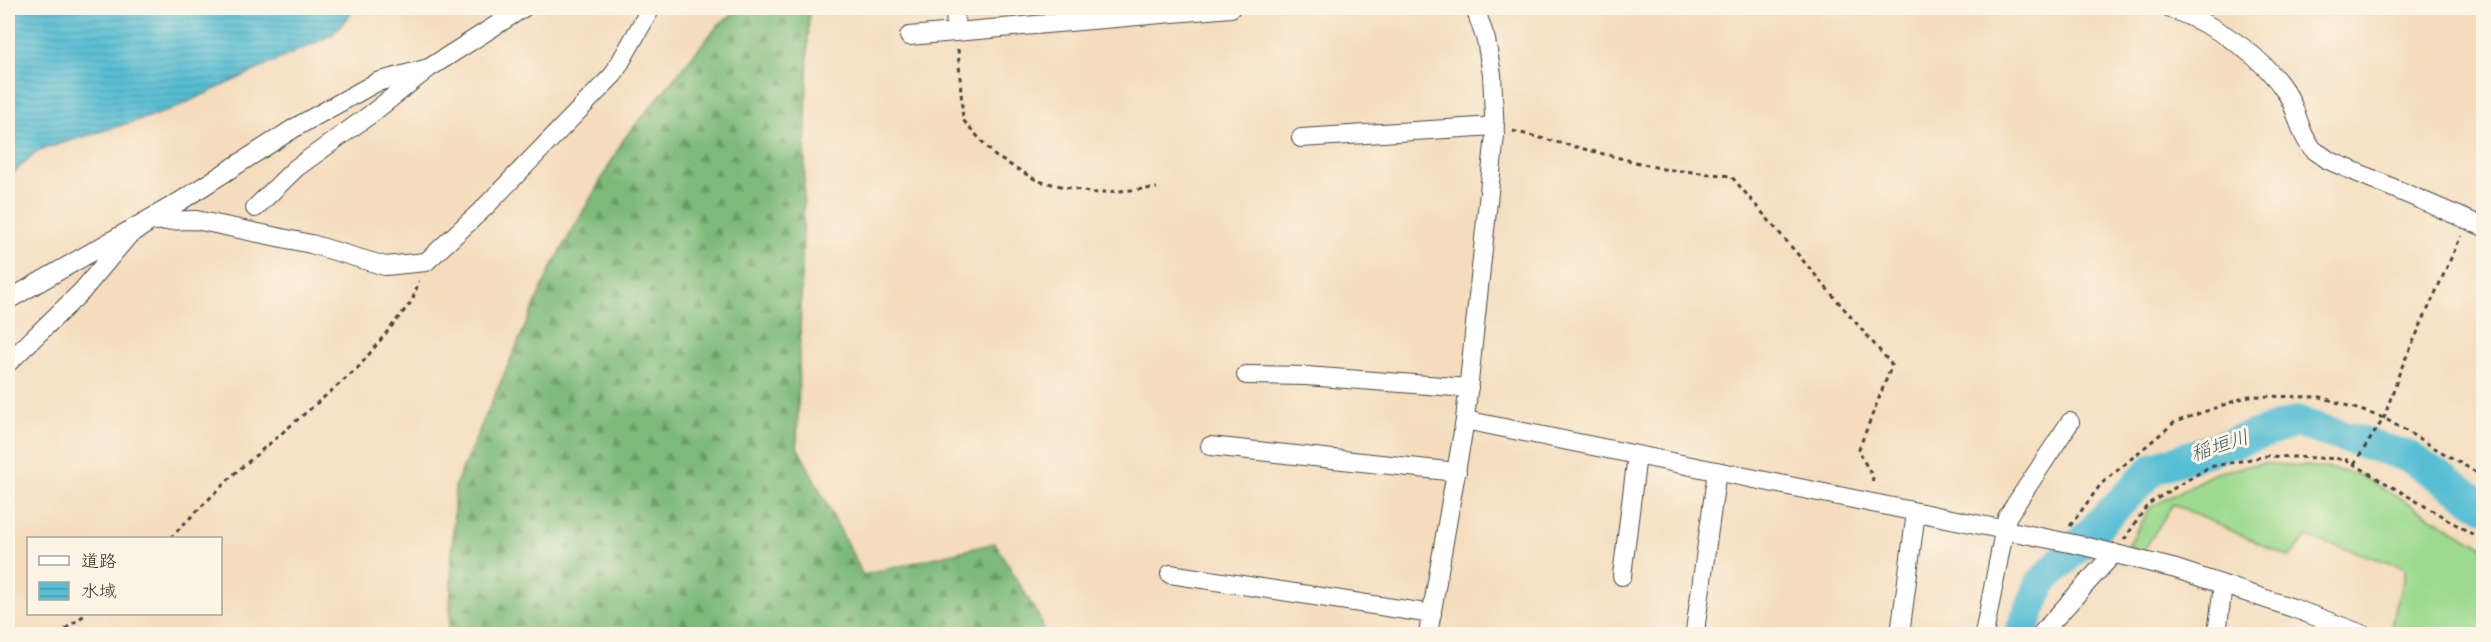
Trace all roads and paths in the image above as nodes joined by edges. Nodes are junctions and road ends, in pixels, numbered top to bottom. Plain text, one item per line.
1 (523, 8) edge
2 (651, 8) edge
3 (955, 8) edge
4 (1231, 8) edge
5 (1475, 8) edge
6 (2170, 8) edge
7 (956, 32) junction
8 (909, 36) dead end
9 (429, 68) junction
10 (1495, 126) junction
11 (1301, 138) dead end
12 (1157, 188) dead end
13 (255, 208) dead end
14 (2476, 223) edge
15 (426, 262) junction
16 (8, 300) edge
17 (8, 363) edge
18 (1246, 375) dead end
19 (1469, 388) junction
20 (2384, 418) junction
21 (1465, 420) junction
22 (2070, 422) dead end
23 (1210, 446) dead end
24 (1637, 455) junction
25 (2354, 464) junction
26 (1717, 471) junction
27 (1457, 472) junction
28 (2484, 477) edge
29 (1871, 502) junction
30 (1916, 512) junction
31 (2003, 529) junction
32 (171, 537) edge
33 (2059, 540) junction
34 (2484, 541) edge
35 (2114, 554) junction
36 (1170, 574) dead end
37 (1622, 576) dead end
38 (2223, 585) junction
39 (1432, 614) junction
40 (85, 615) edge
41 (1695, 631) dead end
42 (58, 634) edge
43 (1428, 634) edge
44 (1899, 634) edge
45 (1984, 634) edge
46 (2041, 634) edge
47 (2217, 634) edge
48 (2362, 634) edge

1 - 9 street
2 - 15 street
3 - 7 street
4 - 7 street
5 - 10 street
6 - 14 street
7 - 8 street
7 - 12 path
9 - 13 street
9 - 16 street
10 - 11 street
10 - 19 street
10 - 29 path
14 - 20 path
15 - 17 street
15 - 32 path
18 - 19 street
19 - 21 street
20 - 25 path
20 - 28 path
20 - 33 path
21 - 24 street
21 - 27 street
22 - 31 street
23 - 27 street
24 - 26 street
24 - 37 street
25 - 34 path
25 - 35 path
26 - 29 street
26 - 41 street
27 - 39 street
29 - 30 street
30 - 31 street
30 - 44 street
31 - 33 street
31 - 45 street
33 - 35 street
35 - 38 street
35 - 46 street
36 - 39 street
38 - 47 street
38 - 48 street
39 - 43 street
40 - 42 path

